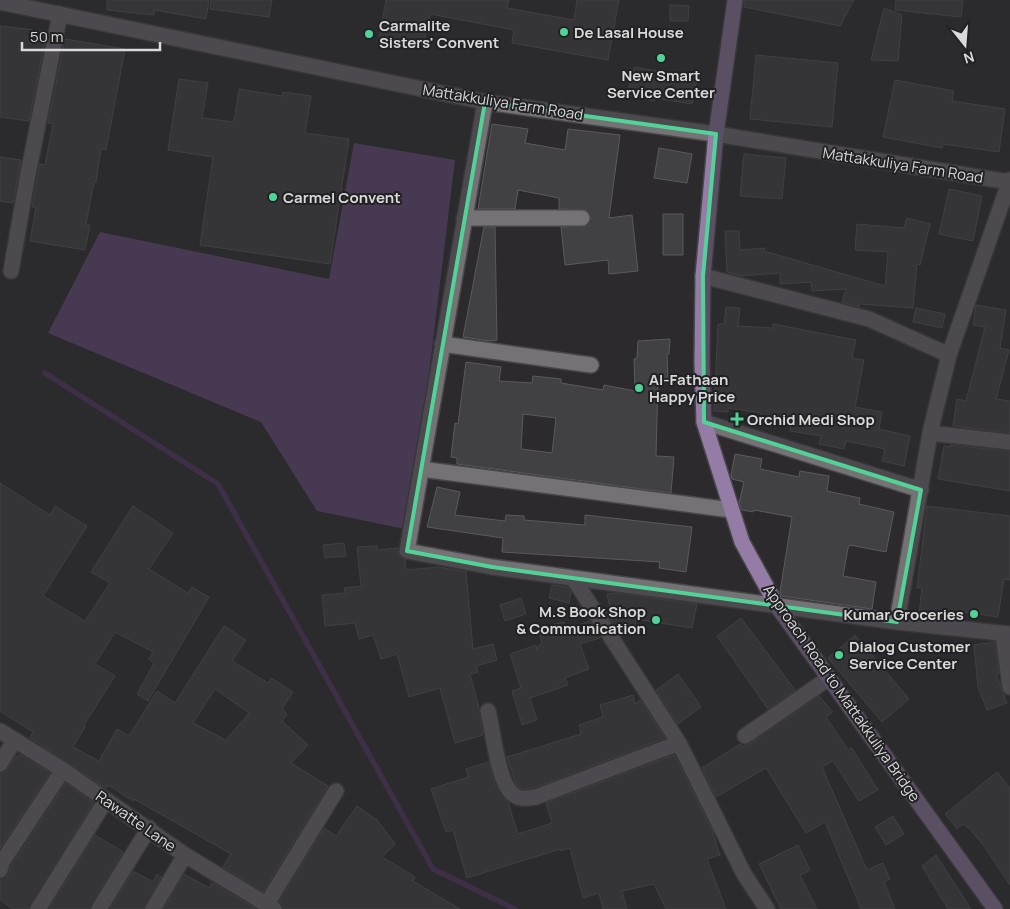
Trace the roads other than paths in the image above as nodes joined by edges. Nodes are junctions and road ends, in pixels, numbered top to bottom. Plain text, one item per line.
1 (735, 0) edge
2 (0, 2) edge
3 (60, 14) junction
4 (485, 102) junction
5 (716, 134) junction
6 (1010, 181) edge
7 (464, 218) junction
8 (582, 218) dead end
9 (11, 271) dead end
10 (703, 276) junction
11 (442, 344) junction
12 (949, 355) junction
13 (591, 365) dead end
14 (704, 422) junction
15 (930, 433) junction
16 (1010, 442) edge
17 (421, 469) junction
18 (921, 490) junction
19 (731, 510) junction
20 (573, 578) junction
21 (778, 606) junction
22 (897, 622) junction
23 (1006, 634) edge
24 (829, 678) junction
25 (1010, 688) edge
26 (488, 711) dead end
27 (0, 731) edge
28 (745, 736) dead end
29 (14, 741) junction
30 (679, 743) junction
31 (0, 764) edge
32 (63, 770) junction
33 (336, 791) dead end
34 (106, 800) junction
35 (150, 828) junction
36 (185, 855) junction
37 (0, 870) edge
38 (272, 908) edge
39 (38, 909) edge
40 (99, 909) edge
41 (153, 909) edge
42 (767, 909) edge
43 (995, 909) edge

1 - 5 main road, Approach Road to Mattakkuliya Bridge
2 - 3 street, Mattakkuliya Farm Road
3 - 4 street, Mattakkuliya Farm Road
3 - 9 street
4 - 5 street, Mattakkuliya Farm Road
4 - 7 street
5 - 6 street, Mattakkuliya Farm Road
5 - 10 main road, Approach Road to Mattakkuliya Bridge
6 - 12 street
7 - 8 street
7 - 11 street
10 - 12 street
10 - 14 main road, Approach Road to Mattakkuliya Bridge
11 - 13 street
11 - 17 street
12 - 15 street
14 - 18 street
14 - 19 main road, Approach Road to Mattakkuliya Bridge
15 - 16 street
15 - 18 street
17 - 19 street
17 - 20 street
18 - 22 street
19 - 21 main road, Approach Road to Mattakkuliya Bridge
20 - 21 street
20 - 30 street
21 - 22 street
21 - 24 main road, Approach Road to Mattakkuliya Bridge
22 - 23 street
23 - 25 street
24 - 28 street
24 - 43 main road, Approach Road to Mattakkuliya Bridge
26 - 30 street
27 - 29 street, Rawatte Lane
29 - 31 street
29 - 32 street, Rawatte Lane
30 - 42 street
32 - 34 street, Rawatte Lane
32 - 37 street
33 - 38 street
34 - 35 street, Rawatte Lane
34 - 39 street
35 - 36 street, Rawatte Lane
35 - 40 street
36 - 38 street, Rawatte Lane
36 - 41 street

